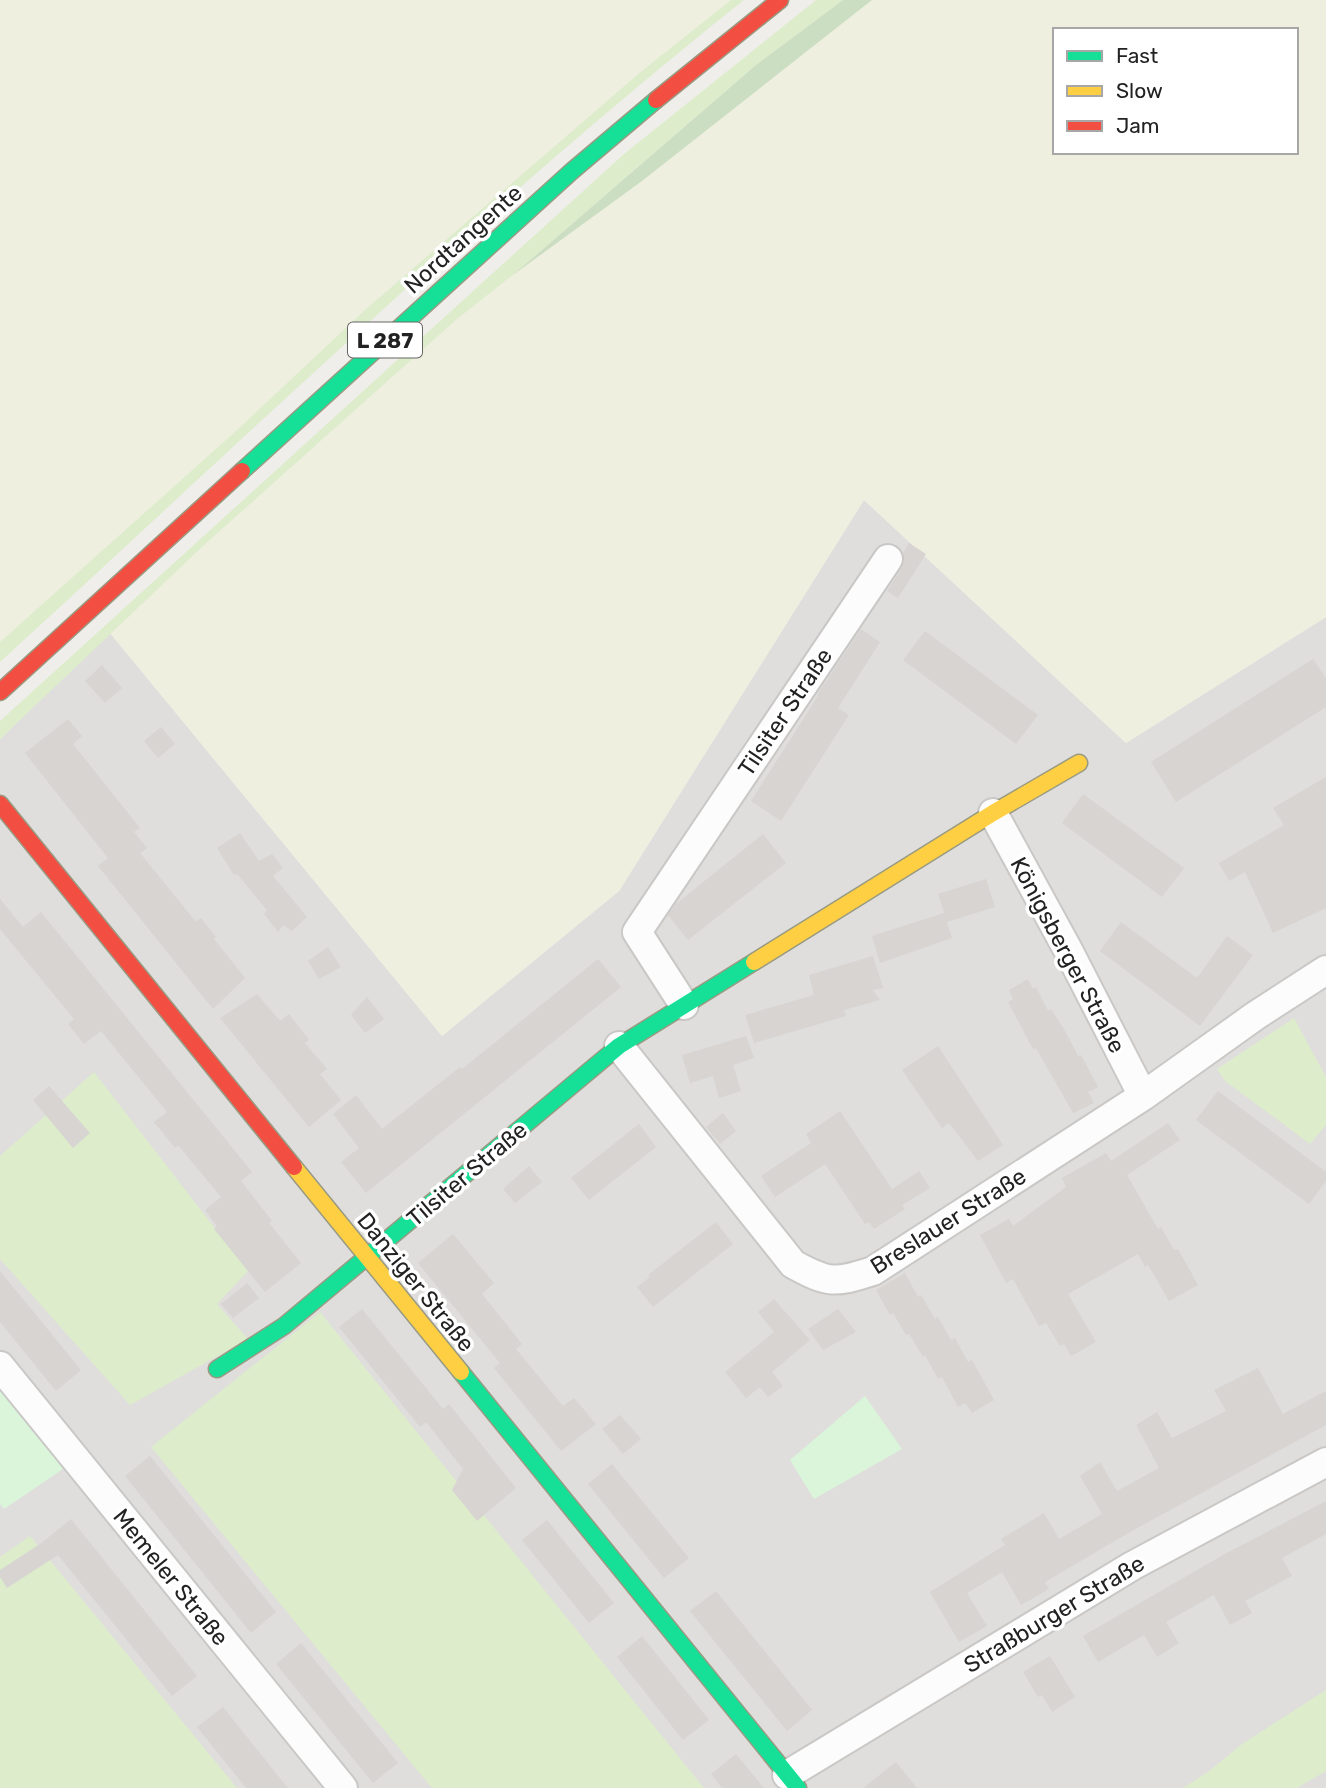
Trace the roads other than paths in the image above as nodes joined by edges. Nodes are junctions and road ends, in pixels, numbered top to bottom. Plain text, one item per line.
1 (780, 0) edge
2 (888, 559) dead end
3 (0, 692) edge
4 (1079, 763) dead end
5 (0, 804) edge
6 (993, 813) junction
7 (1326, 970) edge
8 (684, 1005) junction
9 (619, 1046) junction
10 (1143, 1097) junction
11 (367, 1258) junction
12 (0, 1366) edge
13 (217, 1369) dead end
14 (1326, 1462) edge
15 (792, 1782) edge
16 (343, 1788) edge

1 - 3 street, Nordtangente / L 287
2 - 8 street, Tilsiter Straße
4 - 6 street, Tilsiter Straße
5 - 11 street, Danziger Straße
6 - 8 street, Tilsiter Straße
6 - 10 street, Königsberger Straße
7 - 10 street, Breslauer Straße
8 - 9 street, Tilsiter Straße
9 - 10 street, Breslauer Straße
9 - 11 street, Tilsiter Straße
11 - 13 street, Tilsiter Straße
11 - 15 street, Danziger Straße
12 - 16 street, Memeler Straße
14 - 15 street, Straßburger Straße

